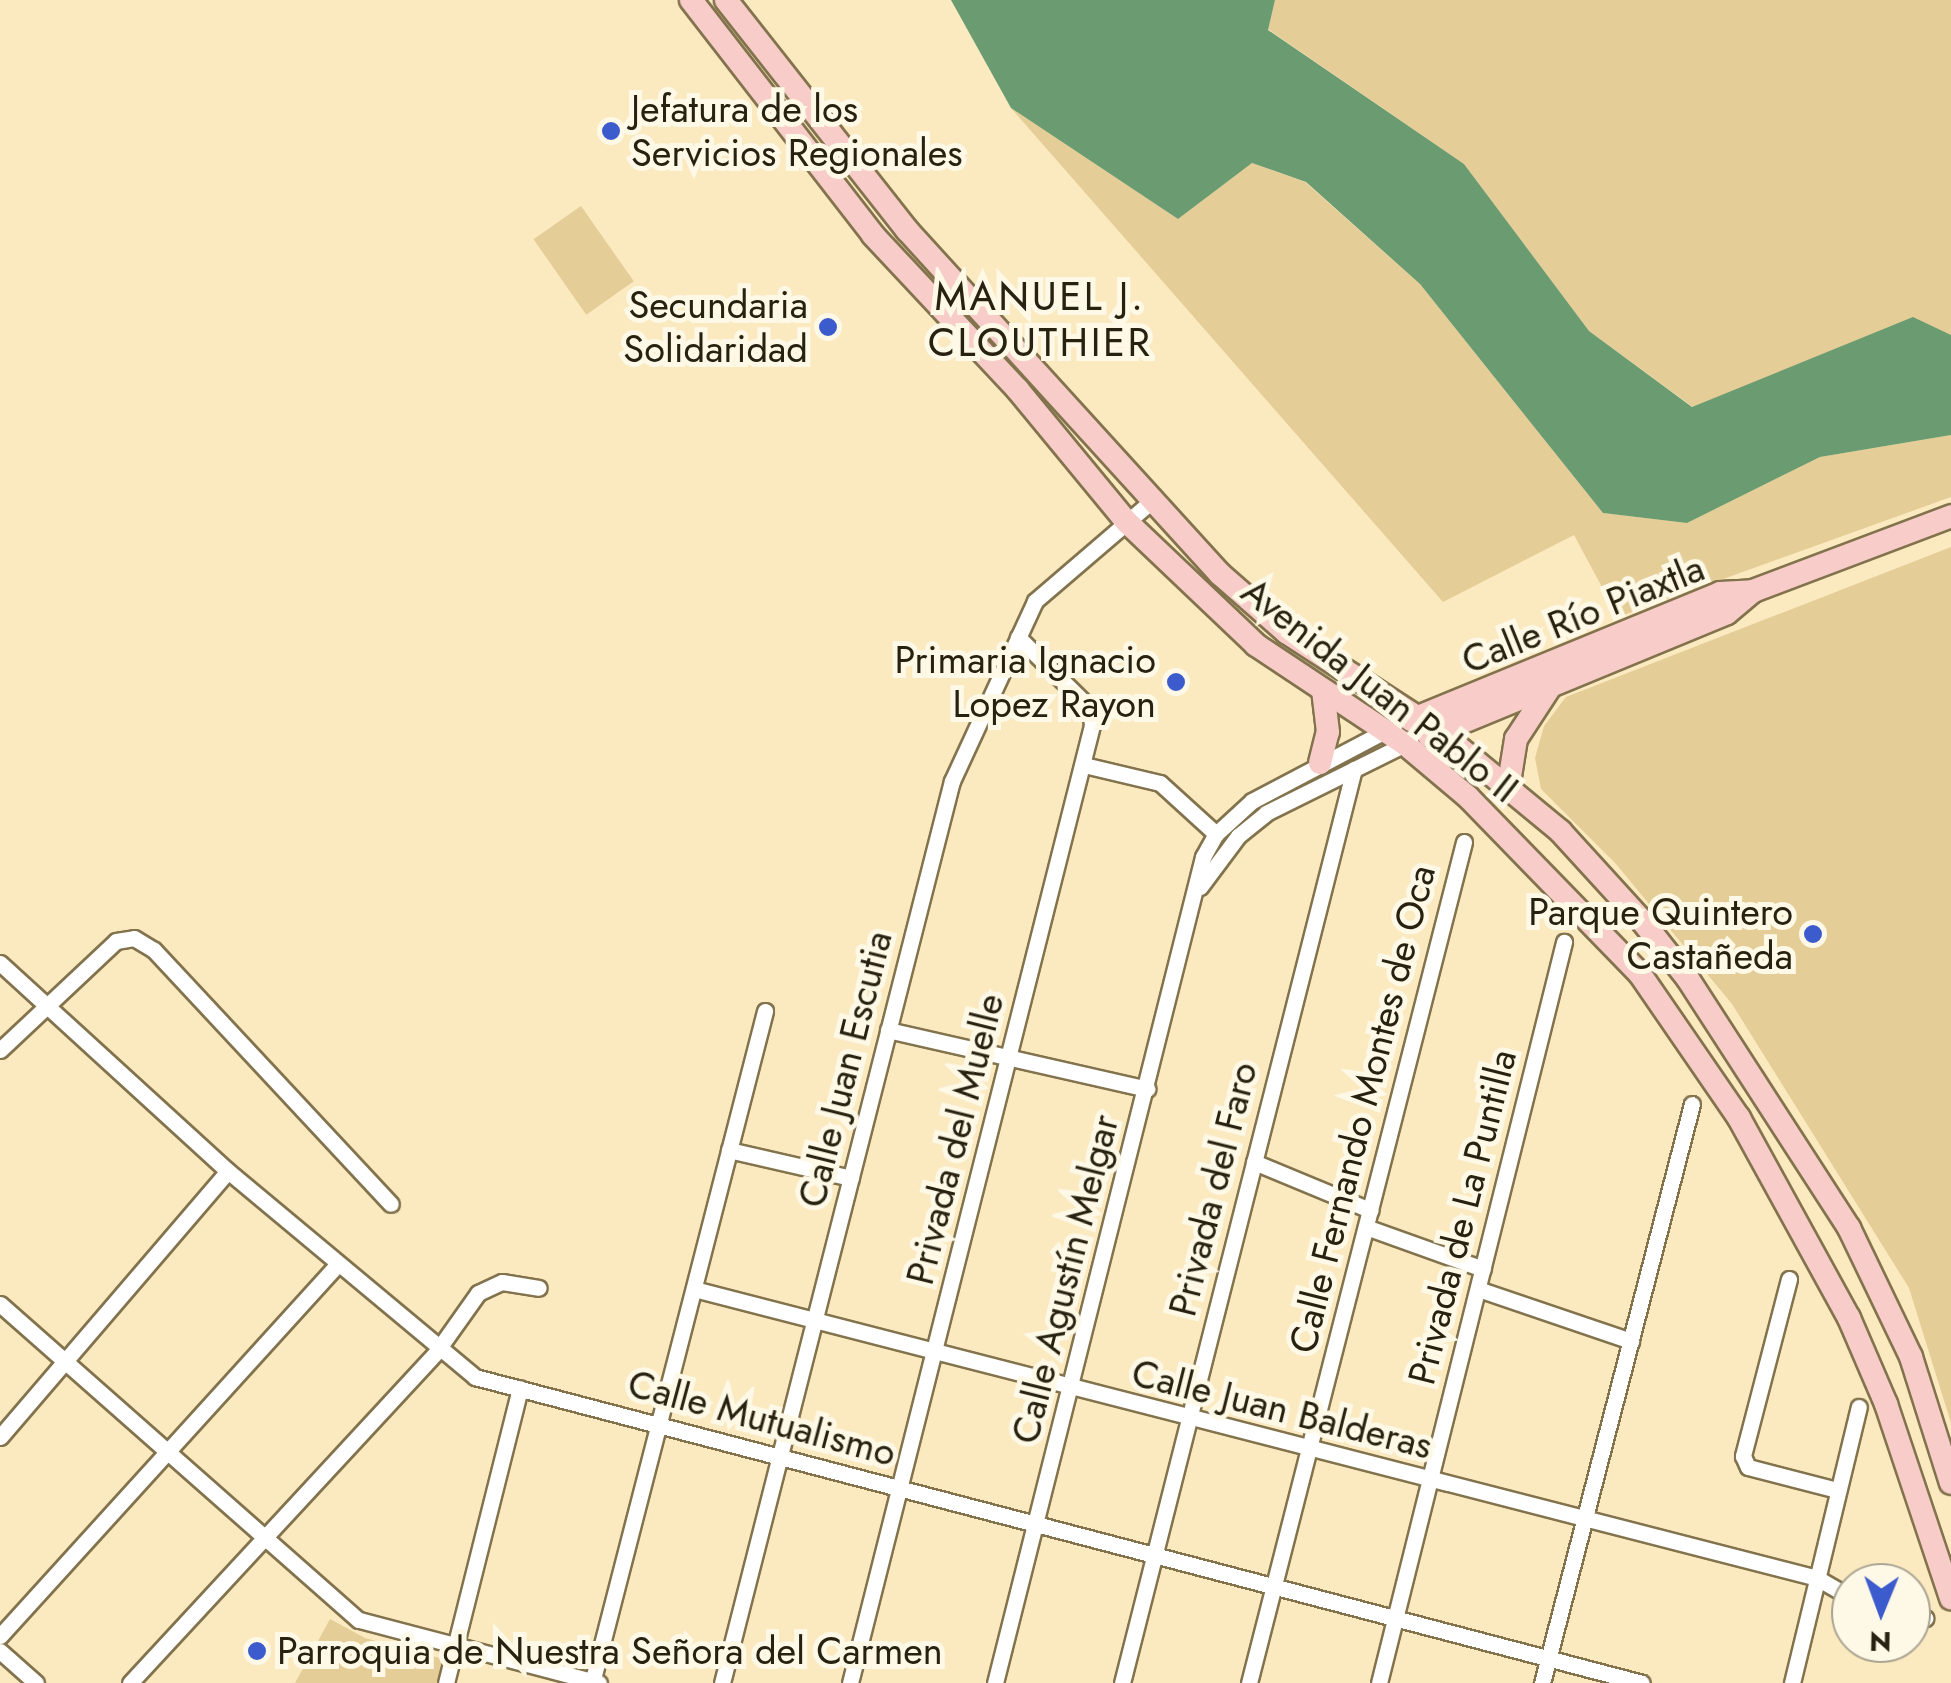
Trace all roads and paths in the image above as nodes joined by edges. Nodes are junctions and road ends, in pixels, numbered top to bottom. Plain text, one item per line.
1 (691, 0) edge
2 (726, 0) edge
3 (995, 324) junction
4 (973, 342) junction
5 (1154, 498) junction
6 (1951, 516) edge
7 (1127, 522) junction
8 (1753, 591) junction
9 (1018, 636) junction
10 (1552, 684) junction
11 (1323, 690) junction
12 (1418, 716) junction
13 (1440, 732) junction
14 (1395, 738) junction
15 (1320, 763) junction
16 (1084, 764) junction
17 (1354, 768) junction
18 (1508, 789) junction
19 (1216, 834) junction
20 (1464, 842) dead end
21 (1198, 890) junction
22 (1564, 942) dead end
23 (0, 962) edge
24 (44, 1003) junction
25 (765, 1011) dead end
26 (888, 1030) junction
27 (0, 1050) edge
28 (1010, 1054) junction
29 (1147, 1089) junction
30 (1764, 1093) junction
31 (1692, 1104) dead end
32 (1739, 1118) junction
33 (730, 1150) junction
34 (1254, 1162) junction
35 (228, 1172) junction
36 (850, 1178) junction
37 (392, 1204) dead end
38 (1370, 1210) junction
39 (1366, 1227) junction
40 (337, 1265) junction
41 (1483, 1269) junction
42 (1788, 1279) dead end
43 (539, 1288) dead end
44 (694, 1288) junction
45 (1478, 1290) junction
46 (0, 1304) edge
47 (814, 1320) junction
48 (1631, 1341) junction
49 (437, 1351) junction
50 (934, 1353) junction
51 (67, 1364) junction
52 (520, 1388) junction
53 (1070, 1389) junction
54 (1859, 1407) dead end
55 (1189, 1418) junction
56 (658, 1425) junction
57 (0, 1438) edge
58 (1309, 1449) junction
59 (168, 1454) junction
60 (780, 1457) junction
61 (1430, 1480) junction
62 (1951, 1483) edge
63 (901, 1488) junction
64 (1837, 1490) junction
65 (1585, 1520) junction
66 (1036, 1524) junction
67 (266, 1541) junction
68 (1154, 1555) junction
69 (1817, 1578) junction
70 (1274, 1586) junction
71 (1831, 1586) edge
72 (1951, 1598) edge
73 (1396, 1618) junction
74 (0, 1636) edge
75 (455, 1646) junction
76 (0, 1650) edge
77 (1549, 1658) junction
78 (595, 1682) edge
79 (36, 1683) edge
80 (130, 1683) edge
81 (446, 1683) edge
82 (722, 1683) edge
83 (850, 1683) edge
84 (995, 1683) edge
85 (1122, 1683) edge
86 (1249, 1683) edge
87 (1380, 1683) edge
88 (1542, 1683) edge
89 (1642, 1683) edge
90 (1792, 1683) edge

1 - 4 main road, Avenida Juan Pablo II
2 - 3 main road, Avenida Juan Pablo II
3 - 4 main road
3 - 5 main road, Avenida Juan Pablo II
4 - 7 main road, Avenida Juan Pablo II
5 - 7 street
5 - 12 main road, Avenida Juan Pablo II
6 - 8 main road, Calle Río Piaxtla
7 - 9 street, Calle Juan Escutia
7 - 11 main road, Avenida Juan Pablo II
8 - 10 main road, Calle Río Piaxtla
8 - 12 main road, Calle Río Piaxtla
9 - 16 street, Privada del Muelle
9 - 26 street, Calle Juan Escutia
10 - 13 main road, Calle Río Piaxtla
10 - 18 main road
11 - 14 main road, Avenida Juan Pablo II
11 - 15 main road
12 - 13 main road, Avenida Juan Pablo II
12 - 14 main road, Calle Río Piaxtla
13 - 14 main road, Calle Río Piaxtla
13 - 18 main road, Avenida Juan Pablo II
14 - 15 street, Calle Agustín Melgar
14 - 17 street, Calle Agustín Melgar
14 - 32 main road, Avenida Juan Pablo II
15 - 19 street, Calle Agustín Melgar
16 - 19 street
16 - 28 street, Privada del Muelle
17 - 21 street, Calle Agustín Melgar
17 - 34 street, Privada del Faro
18 - 30 main road, Avenida Juan Pablo II
19 - 21 street, Calle Agustín Melgar
20 - 38 street, Calle Fernando Montes de Oca
21 - 29 street, Calle Agustín Melgar
22 - 41 street, Privada de La Puntilla
23 - 24 street, Calle Mutualismo
24 - 27 street
24 - 35 street, Calle Mutualismo
24 - 37 street
25 - 33 street
26 - 28 street
26 - 36 street, Calle Juan Escutia
28 - 29 street
28 - 50 street, Privada del Muelle
29 - 53 street, Calle Agustín Melgar
30 - 32 main road
30 - 62 main road, Avenida Juan Pablo II
31 - 48 street
32 - 72 main road, Avenida Juan Pablo II
33 - 36 street
33 - 44 street
34 - 38 street
34 - 55 street, Privada del Faro
35 - 40 street, Calle Mutualismo
35 - 51 street
36 - 47 street, Calle Juan Escutia
38 - 39 street, Calle Fernando Montes de Oca
39 - 41 street
39 - 58 street, Calle Fernando Montes de Oca
40 - 49 street, Calle Mutualismo
40 - 59 street
41 - 45 street, Privada de La Puntilla
42 - 64 street
43 - 49 street
44 - 47 street, Calle Juan Balderas
44 - 56 street
45 - 48 street
45 - 61 street, Privada de La Puntilla
46 - 51 street
47 - 50 street, Calle Juan Balderas
47 - 60 street, Calle Juan Escutia
48 - 65 street
49 - 52 street, Calle Mutualismo
49 - 67 street
50 - 53 street, Calle Juan Balderas
50 - 63 street, Privada del Muelle
51 - 57 street
51 - 59 street
52 - 56 street, Calle Mutualismo
52 - 75 street
53 - 55 street, Calle Juan Balderas
53 - 66 street, Calle Agustín Melgar
54 - 64 street
55 - 58 street, Calle Juan Balderas
55 - 68 street, Privada del Faro
56 - 60 street, Calle Mutualismo
56 - 78 street
58 - 61 street, Calle Juan Balderas
58 - 70 street, Calle Fernando Montes de Oca
59 - 67 street
59 - 74 street
60 - 63 street, Calle Mutualismo
60 - 82 street, Calle Juan Escutia
61 - 65 street, Calle Juan Balderas
61 - 73 street, Privada de La Puntilla
63 - 66 street, Calle Mutualismo
63 - 83 street, Privada del Muelle
64 - 69 street
65 - 69 street, Calle Juan Balderas
65 - 77 street
66 - 68 street, Calle Mutualismo
66 - 84 street, Calle Agustín Melgar
67 - 75 street
67 - 80 street
68 - 70 street, Calle Mutualismo
68 - 85 street, Privada del Faro
69 - 71 street, Calle Juan Balderas
69 - 90 street
70 - 73 street, Calle Mutualismo
70 - 86 street, Calle Fernando Montes de Oca
73 - 77 street, Calle Mutualismo
73 - 87 street, Privada de La Puntilla
75 - 78 street
75 - 81 street
76 - 79 street
77 - 88 street
77 - 89 street, Calle Mutualismo

